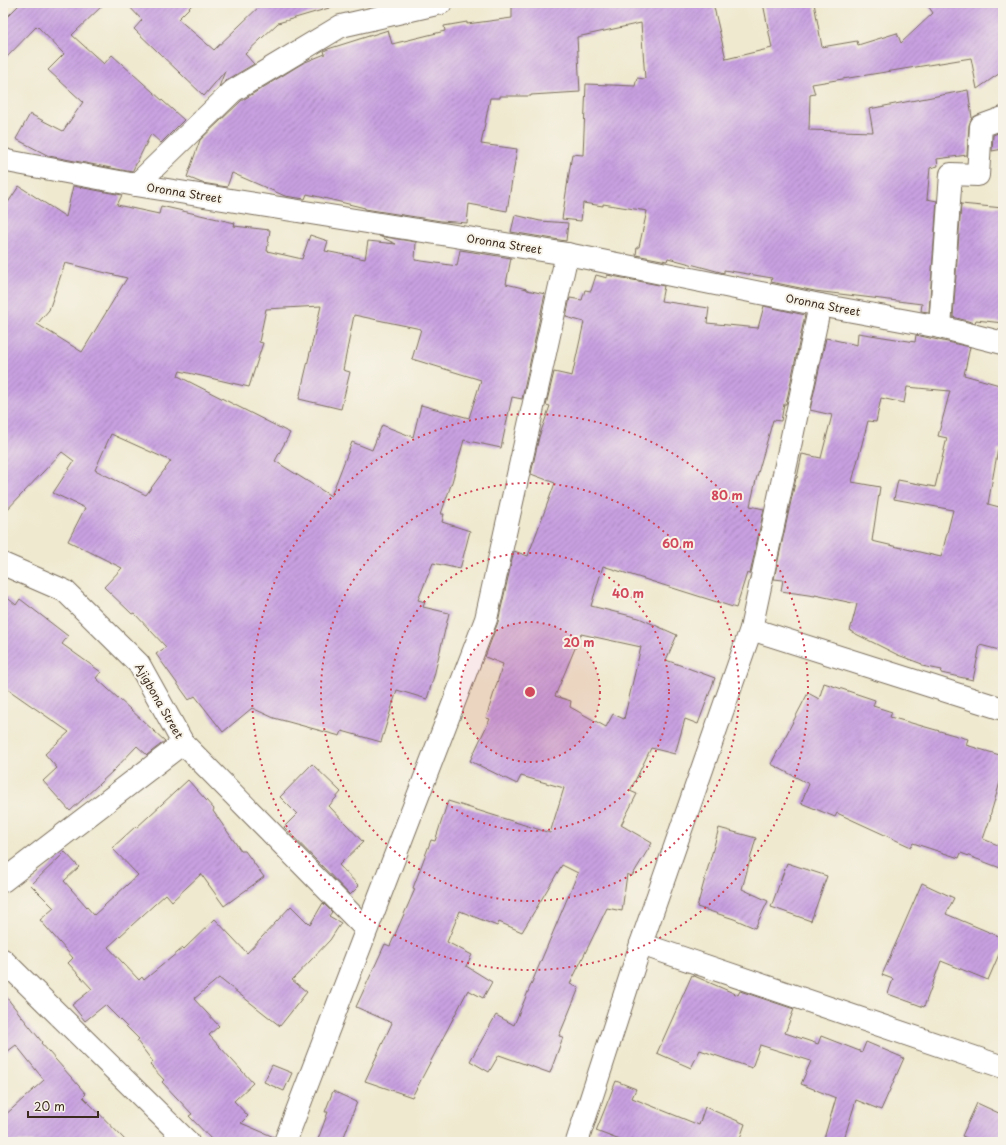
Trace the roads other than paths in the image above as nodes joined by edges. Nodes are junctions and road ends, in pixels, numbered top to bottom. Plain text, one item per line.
1 (440, 3) edge
2 (1003, 118) edge
3 (3, 159) edge
4 (136, 185) junction
5 (567, 254) junction
6 (820, 305) junction
7 (940, 327) junction
8 (1003, 343) edge
9 (3, 564) edge
10 (751, 629) junction
11 (1003, 709) edge
12 (183, 743) junction
13 (3, 881) edge
14 (366, 929) junction
15 (641, 944) junction
16 (3, 960) edge
17 (1003, 1067) edge
18 (188, 1142) edge
19 (285, 1142) edge
20 (577, 1142) edge

1 - 4 street
2 - 7 street
3 - 4 street, Oronna Street
4 - 5 street, Oronna Street
5 - 6 street, Oronna Street
5 - 14 street
6 - 7 street, Oronna Street
6 - 10 street
7 - 8 street, Oronna Street
9 - 12 street, Ajigbona Street
10 - 11 street
10 - 15 street
12 - 13 street
12 - 14 street, Ajigbona Street
14 - 19 street
15 - 17 street
15 - 20 street
16 - 18 street

